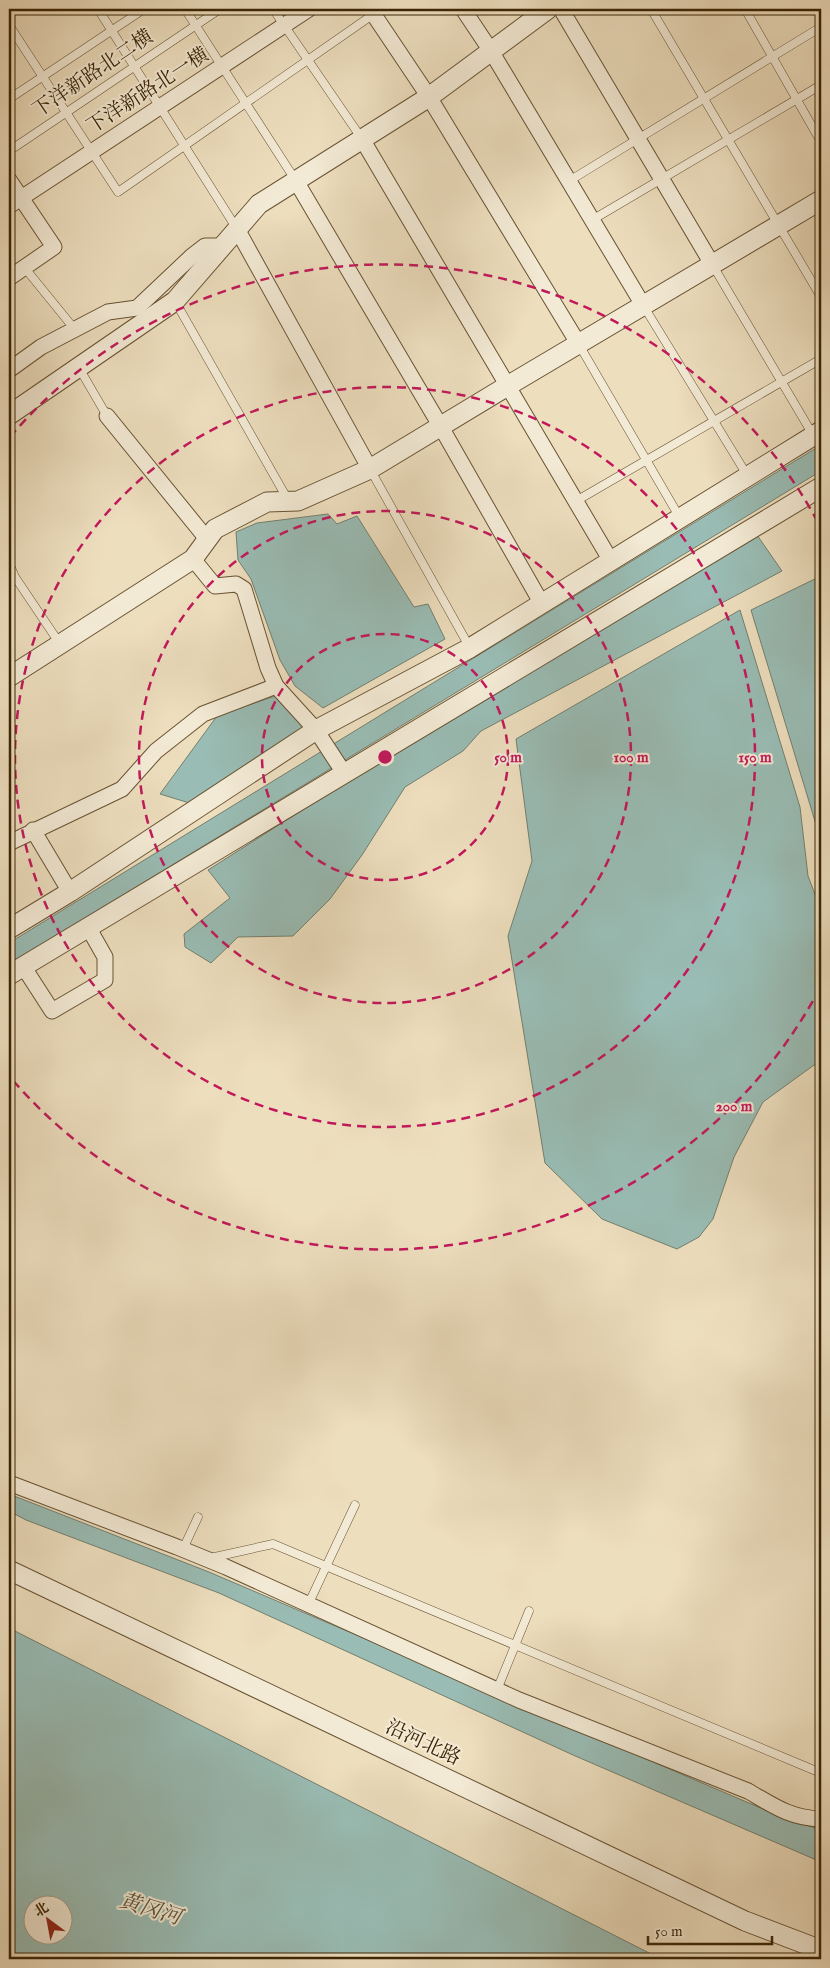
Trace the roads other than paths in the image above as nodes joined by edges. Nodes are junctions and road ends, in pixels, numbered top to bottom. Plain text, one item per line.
1 (98, 9) edge
2 (144, 9) edge
3 (185, 9) edge
4 (220, 9) edge
5 (273, 9) edge
6 (309, 9) edge
7 (463, 9) edge
8 (548, 9) edge
9 (561, 9) edge
10 (651, 9) edge
11 (745, 9) edge
12 (375, 11) edge
13 (9, 25) edge
14 (196, 25) junction
15 (284, 25) junction
16 (821, 27) edge
17 (112, 30) junction
18 (491, 51) junction
19 (308, 60) junction
20 (134, 65) junction
21 (222, 66) junction
22 (43, 77) junction
23 (821, 85) edge
24 (429, 97) junction
25 (9, 99) edge
26 (246, 103) junction
27 (160, 106) junction
28 (66, 111) junction
29 (362, 139) junction
30 (821, 142) edge
31 (185, 146) junction
32 (9, 151) edge
33 (92, 151) junction
34 (9, 180) edge
35 (569, 181) junction
36 (296, 182) junction
37 (821, 200) edge
38 (15, 202) edge
39 (592, 220) junction
40 (779, 225) junction
41 (237, 229) junction
42 (223, 246) junction
43 (712, 264) junction
44 (24, 267) junction
45 (9, 278) edge
46 (821, 297) edge
47 (175, 301) junction
48 (643, 305) junction
49 (72, 326) dead end
50 (578, 343) junction
51 (821, 359) edge
52 (79, 367) junction
53 (9, 370) edge
54 (782, 382) junction
55 (509, 384) junction
56 (9, 415) edge
57 (107, 416) joint
58 (714, 421) junction
59 (441, 427) junction
60 (818, 433) edge
61 (646, 461) junction
62 (370, 469) junction
63 (747, 475) junction
64 (821, 487) edge
65 (576, 501) junction
66 (289, 502) junction
67 (680, 518) junction
68 (207, 539) junction
69 (192, 559) junction
70 (611, 561) junction
71 (9, 563) edge
72 (542, 604) junction
73 (60, 644) junction
74 (470, 648) junction
75 (9, 677) edge
76 (276, 686) junction
77 (316, 730) junction
78 (344, 773) junction
79 (33, 830) junction
80 (9, 843) edge
81 (70, 892) junction
82 (88, 927) junction
83 (9, 929) edge
84 (16, 970) edge
85 (9, 1483) edge
86 (355, 1505) dead end
87 (198, 1517) dead end
88 (183, 1549) junction
89 (206, 1559) junction
90 (9, 1570) edge
91 (308, 1605) junction
92 (528, 1611) dead end
93 (497, 1690) junction
94 (821, 1773) edge
95 (821, 1819) edge
96 (821, 1950) edge

1 - 17 lane
2 - 17 lane
3 - 14 lane
4 - 14 lane, 下洋新路北二横
5 - 15 lane
6 - 15 street, 下洋新路北一横
7 - 18 street
8 - 18 street
9 - 43 street
10 - 40 lane
11 - 30 lane
12 - 19 lane
12 - 24 street
13 - 22 lane
14 - 20 lane, 下洋新路北二横
14 - 21 lane
15 - 19 lane
15 - 21 street, 下洋新路北一横
16 - 35 lane
17 - 20 lane
17 - 22 lane
18 - 24 street
18 - 35 street
19 - 26 lane
19 - 29 lane
20 - 27 lane
20 - 28 lane, 下洋新路北二横
21 - 26 lane
21 - 27 street, 下洋新路北一横
22 - 25 lane
22 - 28 lane
23 - 39 lane
24 - 29 street
24 - 50 street
26 - 31 lane
26 - 36 lane
27 - 31 lane
27 - 33 street, 下洋新路北一横
28 - 32 lane, 下洋新路北二横
28 - 33 lane
29 - 36 street
29 - 55 street
31 - 33 lane
31 - 41 lane
33 - 38 street, 下洋新路北一横
34 - 38 street
35 - 39 street
36 - 41 street
36 - 59 street
37 - 40 street
38 - 44 street
39 - 48 street
40 - 43 street
40 - 46 lane
41 - 42 street
41 - 62 street
42 - 47 street
42 - 53 street
43 - 48 street
43 - 54 lane
44 - 45 street
44 - 49 lane
47 - 52 street
47 - 66 lane
48 - 50 street
48 - 58 lane
50 - 55 street
50 - 61 lane
51 - 54 lane
52 - 56 street
52 - 57 lane
54 - 58 lane
54 - 60 lane
55 - 59 street
55 - 65 street
57 - 68 street
58 - 61 lane
58 - 63 lane
59 - 62 street
59 - 72 street
60 - 63 street
61 - 65 lane
61 - 67 lane
62 - 66 street
62 - 74 lane
63 - 67 street
64 - 78 street
65 - 70 street
66 - 68 street
67 - 70 street
68 - 69 street
69 - 73 street
69 - 76 street
70 - 72 street
71 - 73 lane
72 - 74 street
73 - 75 street
74 - 77 street
76 - 77 street
76 - 79 street
77 - 78 street
77 - 81 street
78 - 82 street
79 - 80 street
79 - 81 street
81 - 83 street
82 - 84 street
82 - 84 street
85 - 88 street
86 - 91 lane
87 - 88 lane
88 - 89 street
89 - 91 street
89 - 94 lane
90 - 96 street, 沿河北路
91 - 93 street
92 - 93 lane
93 - 95 street

